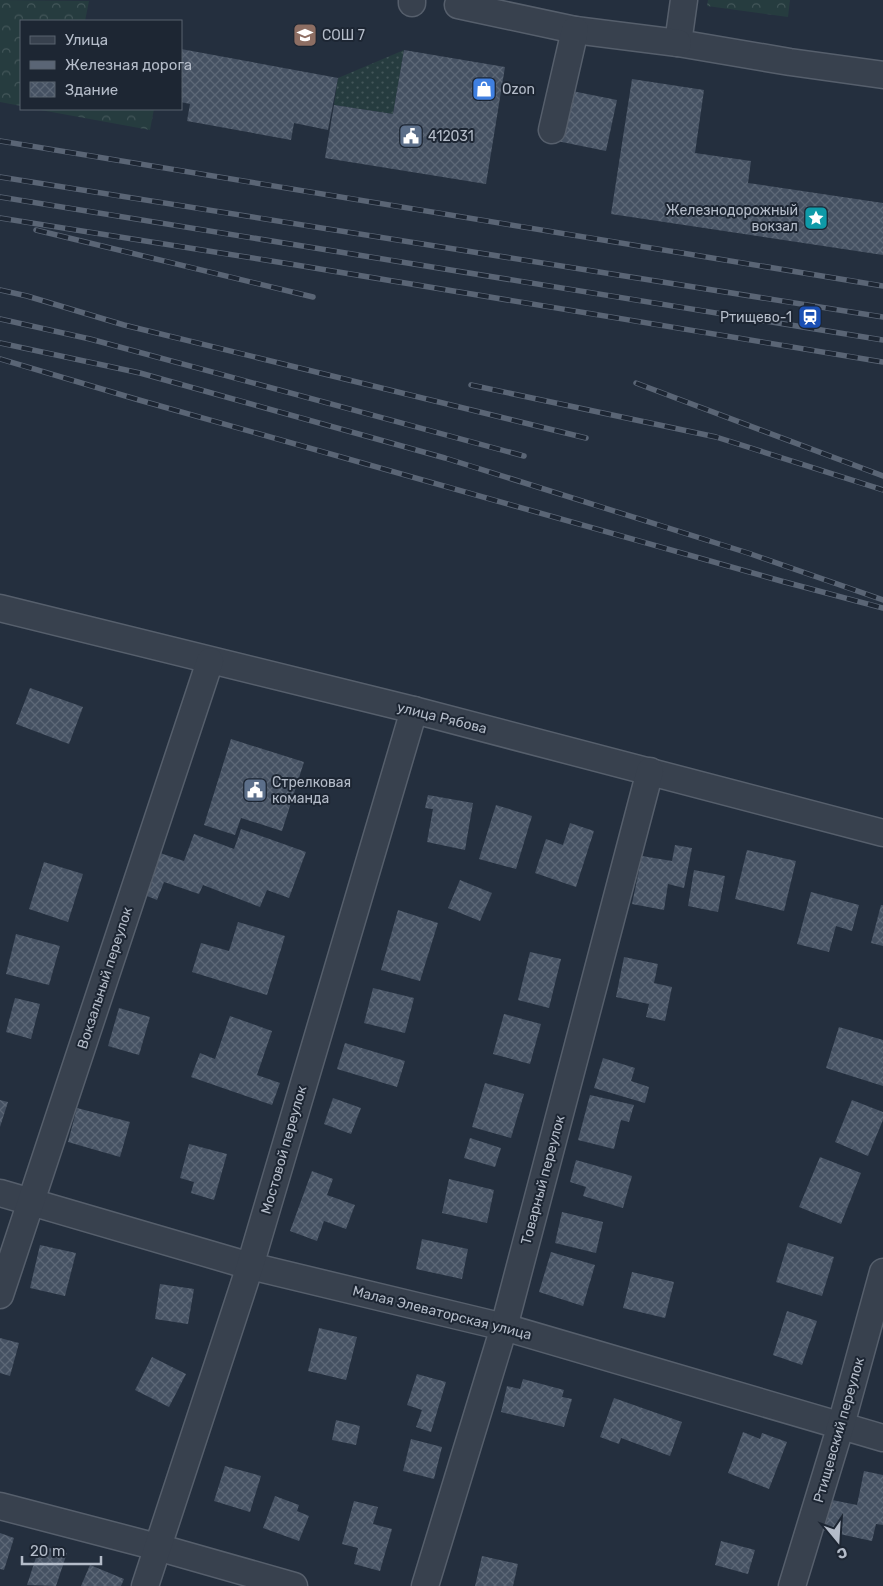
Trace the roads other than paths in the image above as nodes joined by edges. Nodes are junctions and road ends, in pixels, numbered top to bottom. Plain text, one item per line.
1 (684, 0) edge
2 (458, 5) dead end
3 (575, 30) junction
4 (678, 43) junction
5 (883, 75) edge
6 (552, 130) dead end
7 (0, 608) edge
8 (210, 661) junction
9 (414, 710) junction
10 (650, 771) junction
11 (883, 833) edge
12 (0, 1192) edge
13 (31, 1201) junction
14 (250, 1266) junction
15 (883, 1272) edge
16 (0, 1295) edge
17 (504, 1327) junction
18 (842, 1425) junction
19 (883, 1438) edge
20 (0, 1506) edge
21 (157, 1547) junction
22 (145, 1586) edge
23 (294, 1586) edge
24 (425, 1586) edge
25 (792, 1586) edge

1 - 4 street
2 - 3 street
3 - 4 street
3 - 6 street
4 - 5 street
7 - 8 street, улица Рябова
8 - 9 street, улица Рябова
8 - 13 street, Вокзальный переулок
9 - 10 street, улица Рябова
9 - 14 street, Мостовой переулок
10 - 11 street, улица Рябова
10 - 17 street, Товарный переулок
12 - 13 street, Малая Элеваторская улица
13 - 14 street, Малая Элеваторская улица
13 - 16 street, Вокзальный переулок
14 - 17 street, Малая Элеваторская улица
14 - 21 street, Мостовой переулок
15 - 18 street, Ртищевский переулок
17 - 18 street, Малая Элеваторская улица
17 - 24 street, Товарный переулок
18 - 19 street, Малая Элеваторская улица
18 - 25 street, Ртищевский переулок
20 - 21 street
21 - 22 street, Мостовой переулок
21 - 23 street

